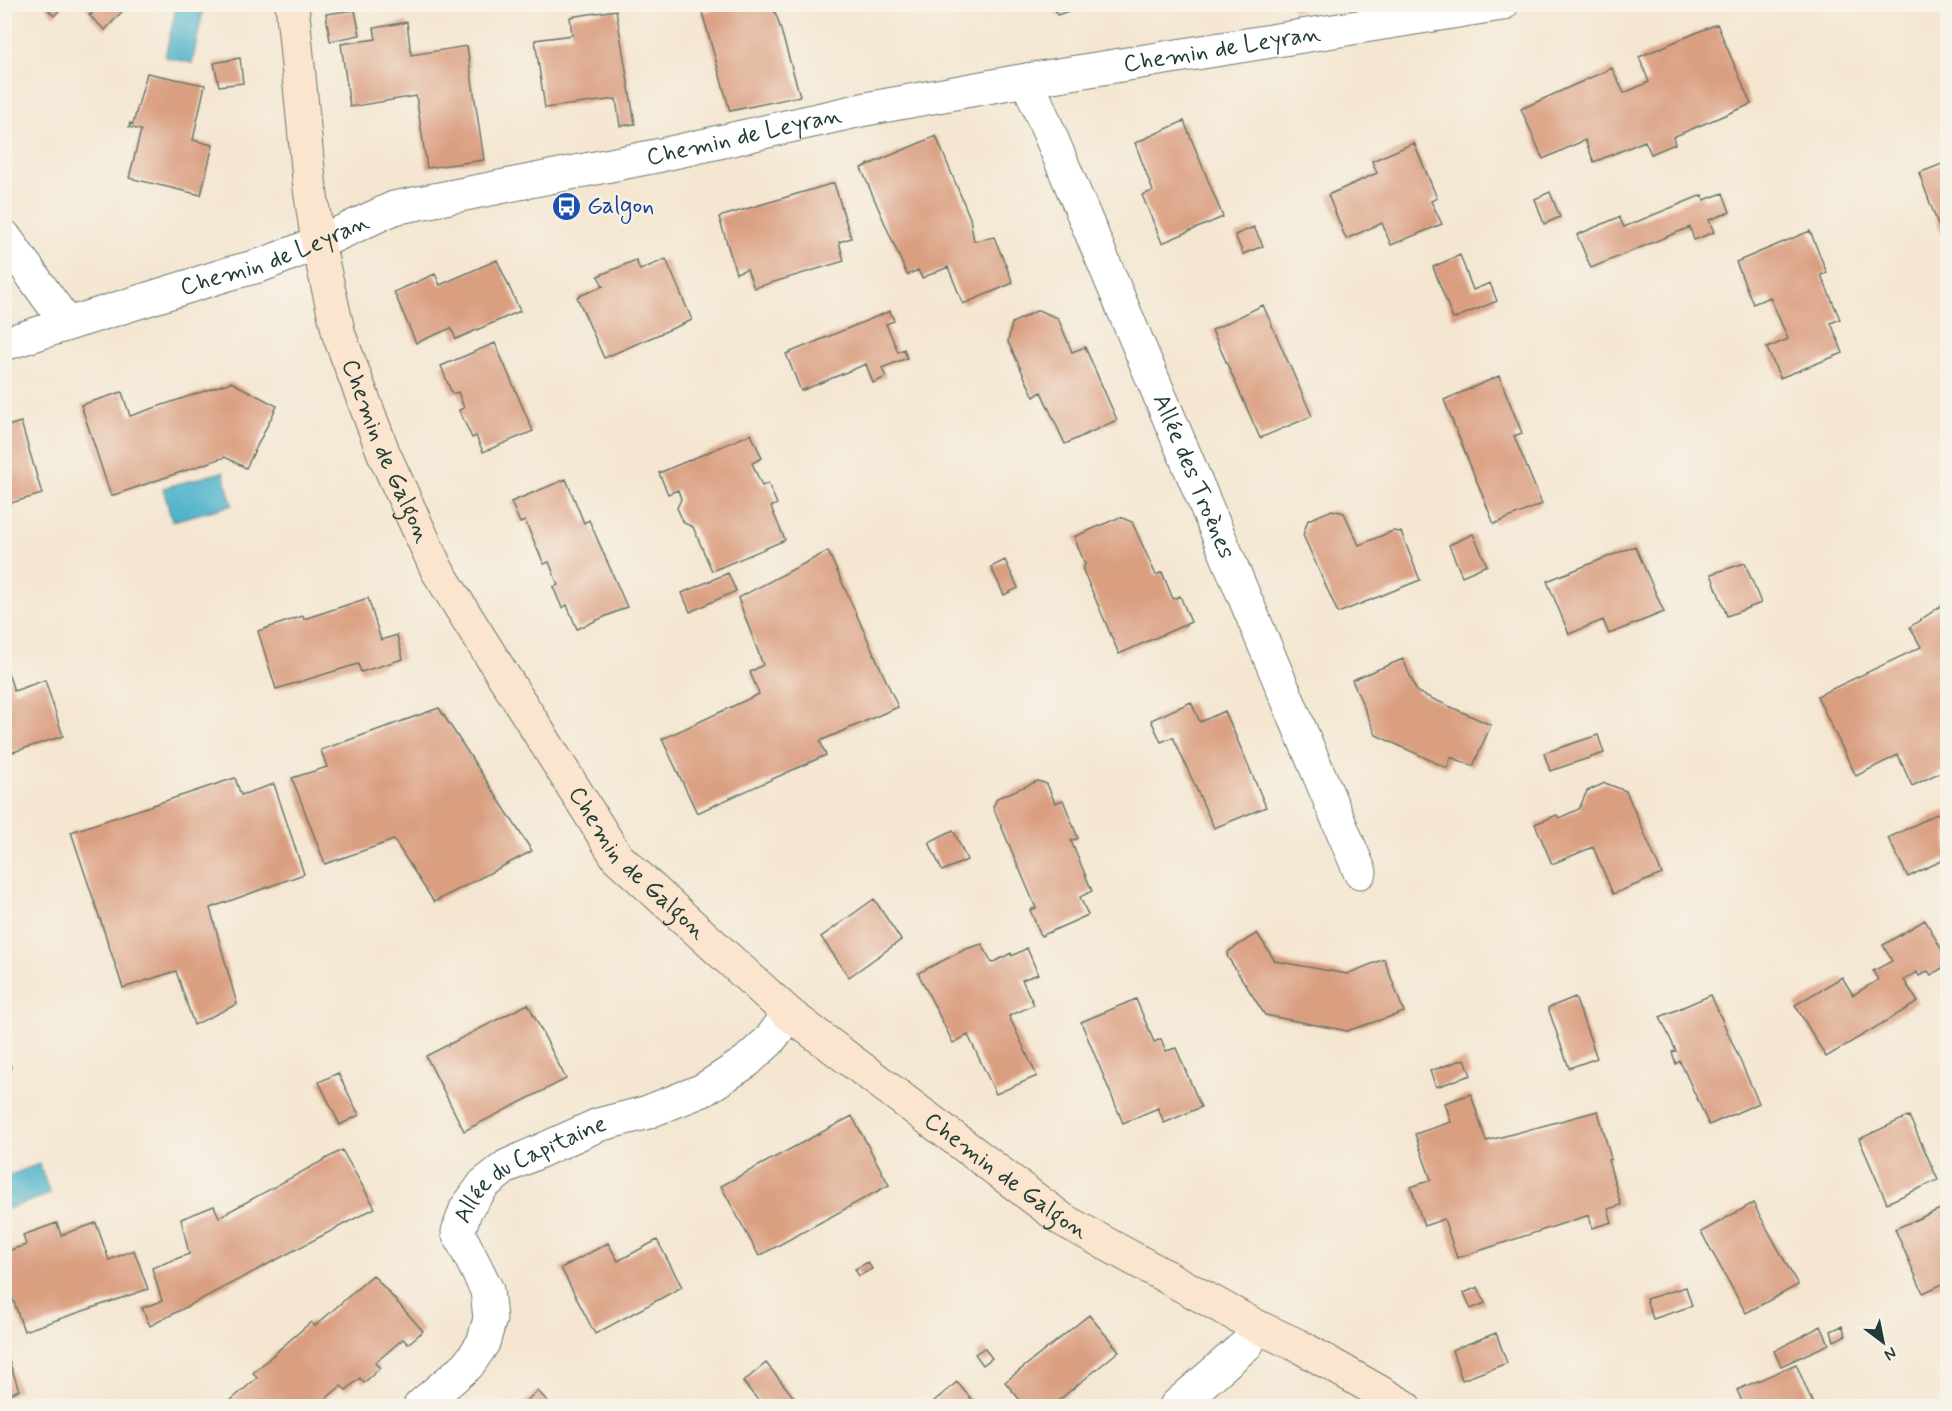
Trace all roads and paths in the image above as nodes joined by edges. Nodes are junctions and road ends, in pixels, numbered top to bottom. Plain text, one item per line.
1 (292, 4) edge
2 (1502, 4) edge
3 (1027, 80) junction
4 (4, 236) edge
5 (318, 243) junction
6 (67, 324) junction
7 (4, 344) edge
8 (1360, 872) dead end
9 (789, 1014) junction
10 (1256, 1326) junction
11 (420, 1407) edge
12 (1176, 1407) edge
13 (1404, 1407) edge

1 - 5 main road, Chemin de Galgon
2 - 3 street, Chemin de Leyran
3 - 5 street, Chemin de Leyran
3 - 8 street, Allée des Troènes
4 - 6 street
5 - 6 street, Chemin de Leyran
5 - 9 main road, Chemin de Galgon
6 - 7 street, Chemin de Leyran
9 - 10 main road, Chemin de Galgon
9 - 11 street, Allée du Capitaine
10 - 12 street
10 - 13 main road, Chemin de Galgon

